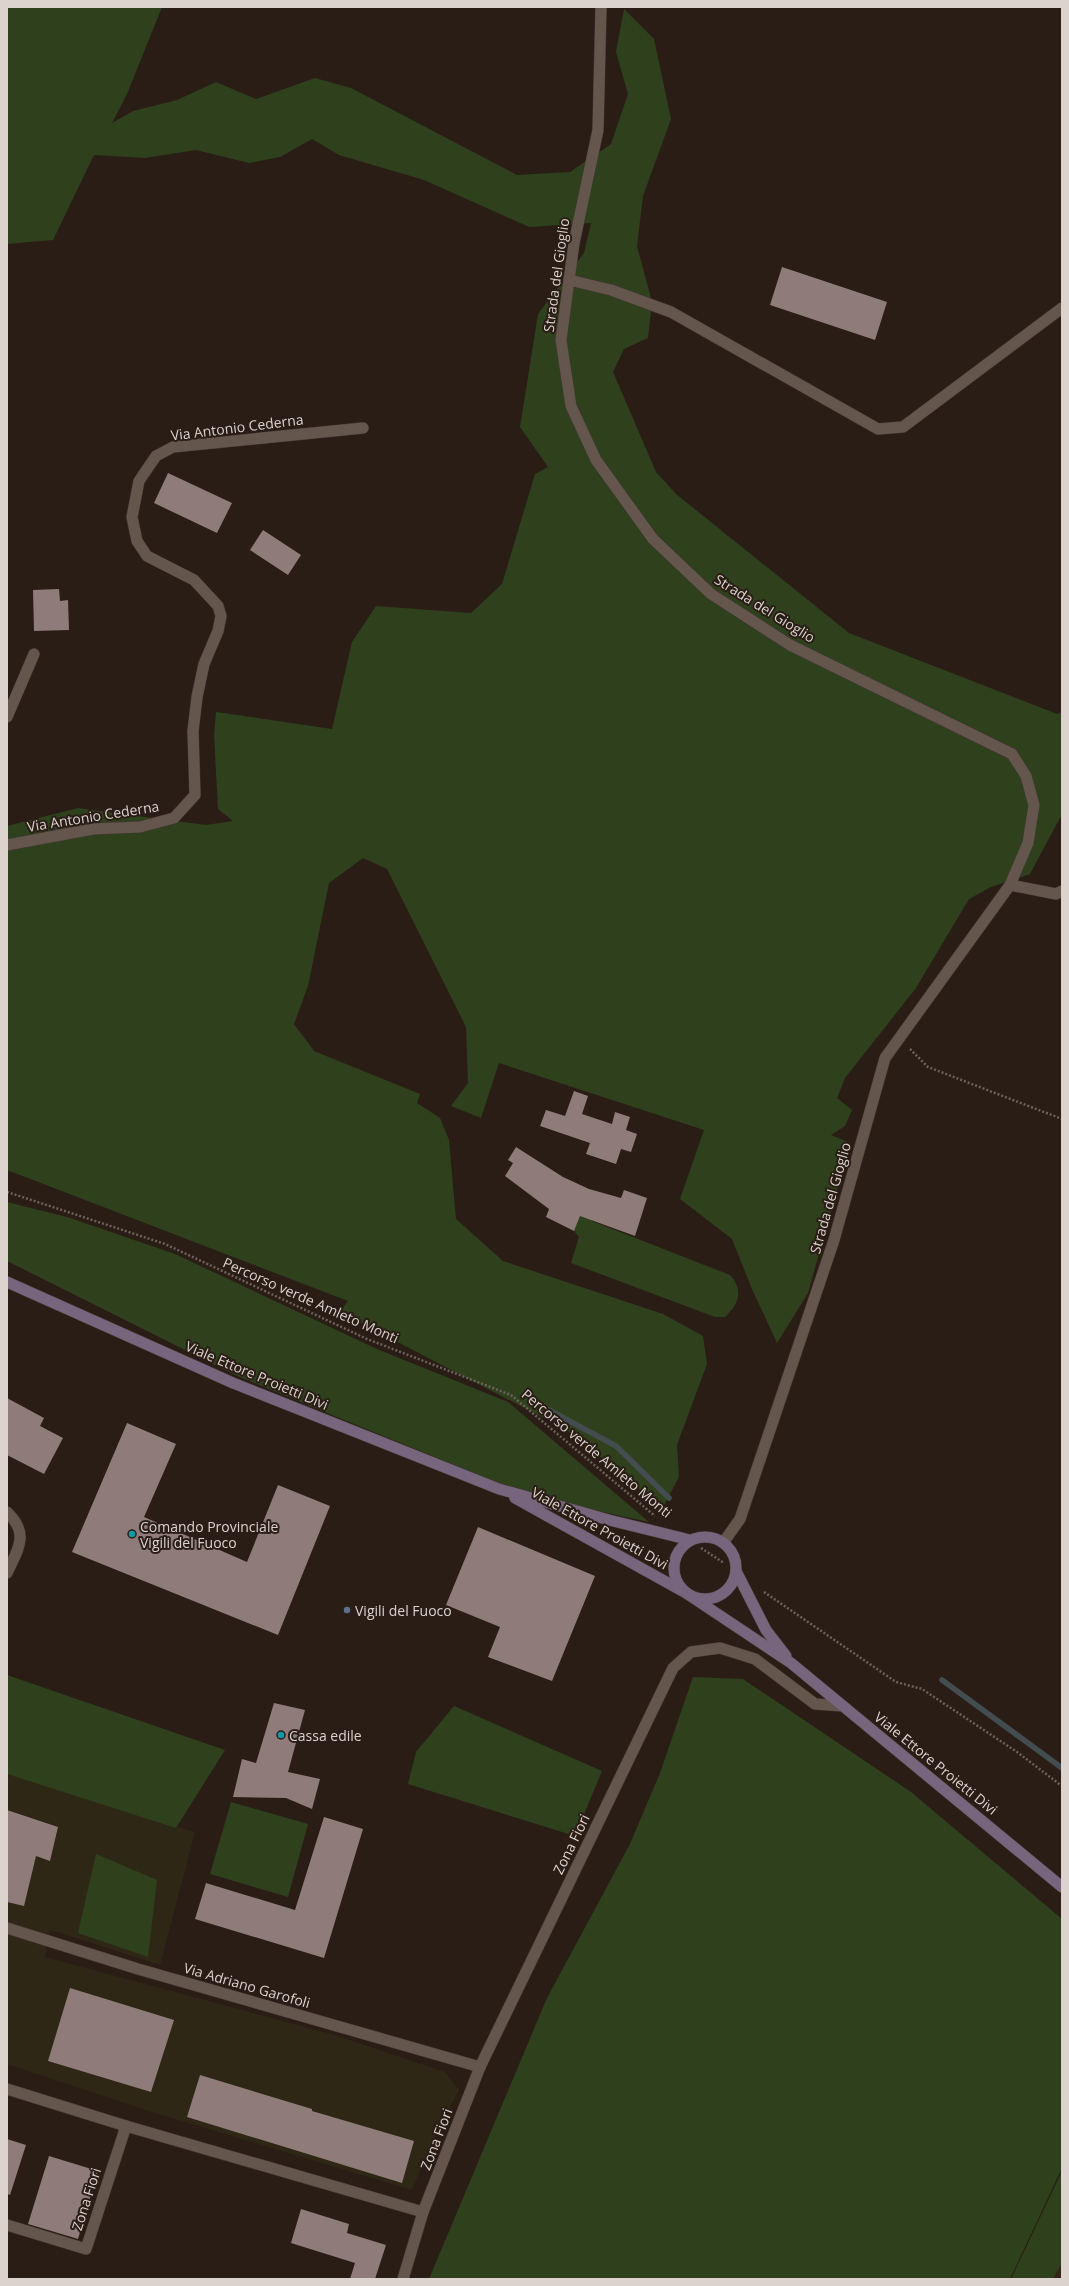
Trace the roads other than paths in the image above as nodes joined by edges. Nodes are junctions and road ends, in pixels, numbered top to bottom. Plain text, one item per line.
1 (600, 7) edge
2 (569, 280) junction
3 (1062, 308) edge
4 (364, 428) dead end
5 (34, 654) dead end
6 (7, 717) edge
7 (7, 845) edge
8 (1010, 885) junction
9 (1062, 891) edge
10 (7, 1282) edge
11 (499, 1489) junction
12 (7, 1512) edge
13 (690, 1540) junction
14 (723, 1543) junction
15 (736, 1571) junction
16 (7, 1573) edge
17 (686, 1593) junction
18 (791, 1663) junction
19 (843, 1706) junction
20 (1062, 1887) edge
21 (7, 1928) edge
22 (480, 2067) junction
23 (7, 2089) edge
24 (126, 2126) junction
25 (423, 2212) junction
26 (7, 2225) edge
27 (403, 2279) edge

1 - 2 street, Strada del Gioglio
2 - 3 street
2 - 8 street, Strada del Gioglio
4 - 7 street, Via Antonio Cederna
5 - 6 street
8 - 9 street
8 - 14 street, Strada del Gioglio
10 - 11 main road, Viale Ettore Proietti Divi
11 - 13 main road, Viale Ettore Proietti Divi
11 - 17 main road, Viale Ettore Proietti Divi
12 - 16 street
13 - 14 main road, Viale Ettore Proietti Divi
13 - 17 main road, Viale Ettore Proietti Divi
14 - 15 main road, Viale Ettore Proietti Divi
15 - 17 main road, Viale Ettore Proietti Divi
15 - 18 main road, Viale Ettore Proietti Divi
17 - 18 main road, Viale Ettore Proietti Divi
18 - 19 main road, Viale Ettore Proietti Divi
19 - 20 main road, Viale Ettore Proietti Divi
19 - 22 street, Zona Fiori
21 - 22 street, Via Adriano Garofoli
22 - 25 street, Zona Fiori
23 - 24 street
24 - 25 street
24 - 26 street, Zona Fiori
25 - 27 street, Zona Fiori

